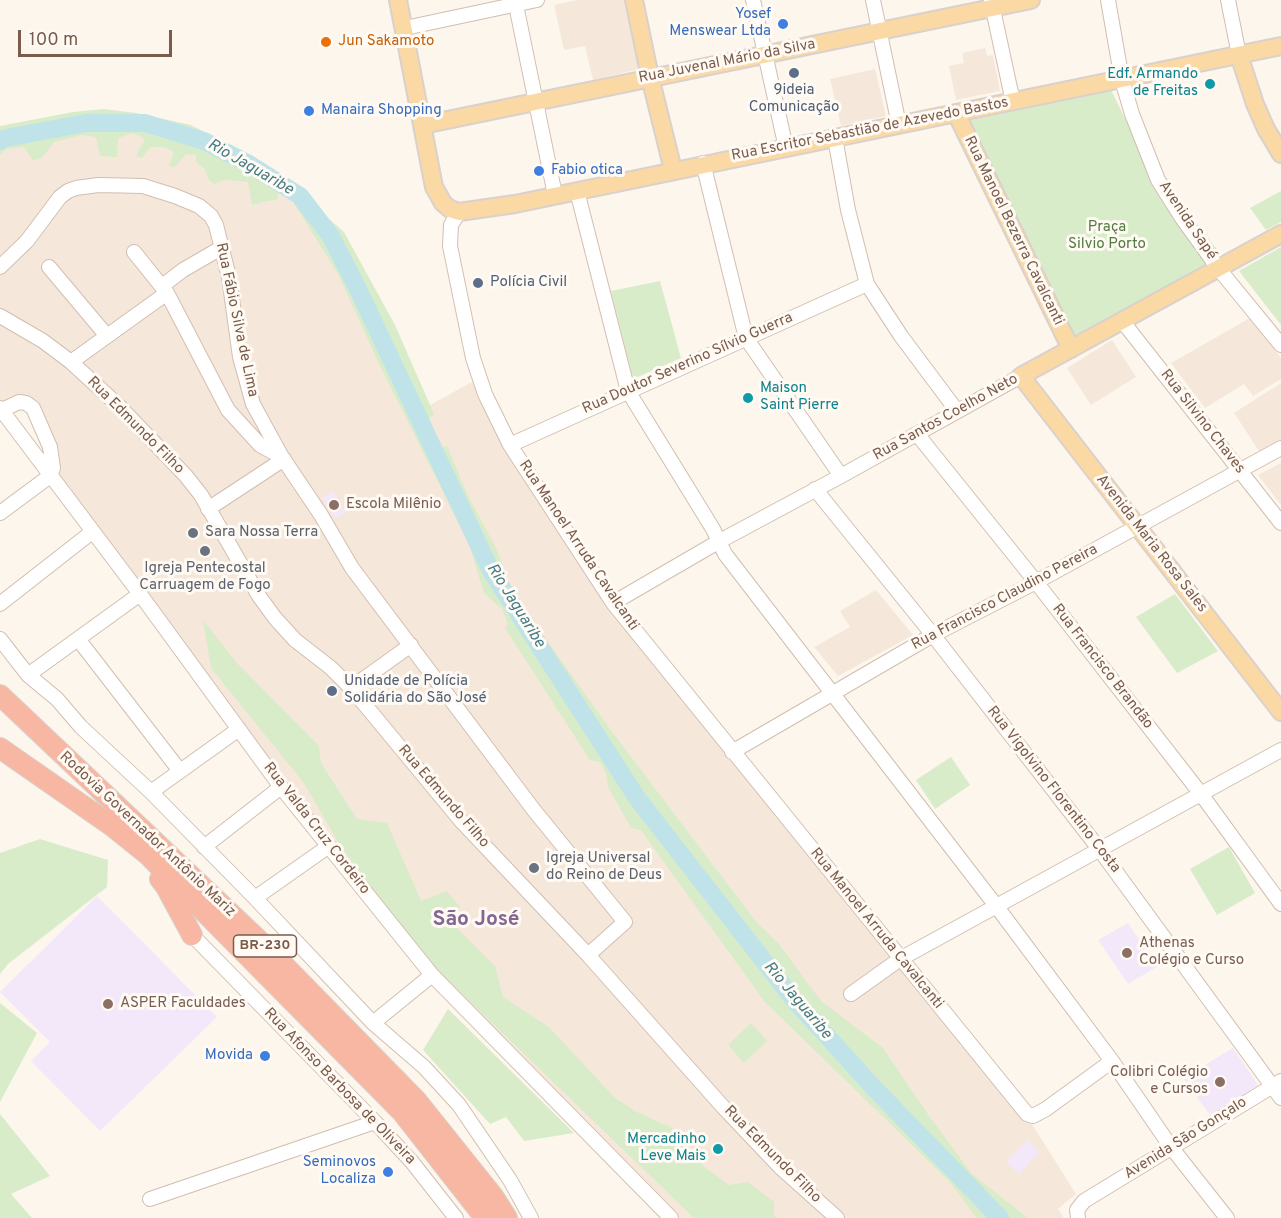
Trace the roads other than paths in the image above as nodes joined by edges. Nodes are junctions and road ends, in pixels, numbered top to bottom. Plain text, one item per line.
1 (398, 0) edge
2 (537, 0) edge
3 (634, 0) edge
4 (753, 0) edge
5 (873, 0) edge
6 (1031, 0) edge
7 (1108, 0) edge
8 (1228, 0) edge
9 (992, 4) edge
10 (516, 5) junction
11 (405, 28) junction
12 (880, 31) junction
13 (1281, 46) edge
14 (765, 54) junction
15 (1239, 55) junction
16 (650, 77) junction
17 (1122, 80) junction
18 (536, 101) junction
19 (1013, 102) junction
20 (956, 113) junction
21 (423, 125) junction
22 (898, 126) junction
23 (835, 138) junction
24 (786, 148) junction
25 (1281, 154) edge
26 (703, 164) junction
27 (674, 170) junction
28 (577, 191) junction
29 (555, 195) junction
30 (459, 212) junction
31 (1281, 234) edge
32 (221, 248) junction
33 (134, 252) dead end
34 (0, 267) edge
35 (49, 267) dead end
36 (1218, 268) junction
37 (867, 284) junction
38 (165, 289) junction
39 (0, 316) edge
40 (1123, 322) junction
41 (107, 336) junction
42 (746, 338) junction
43 (1281, 345) edge
44 (1071, 349) junction
45 (71, 362) junction
46 (1021, 376) junction
47 (628, 391) junction
48 (0, 410) edge
49 (957, 411) junction
50 (917, 434) junction
51 (510, 445) junction
52 (1281, 448) edge
53 (283, 458) junction
54 (1240, 471) junction
55 (50, 476) junction
56 (841, 476) junction
57 (815, 489) junction
58 (208, 508) junction
59 (0, 513) edge
60 (1281, 523) edge
61 (1138, 526) junction
62 (92, 532) junction
63 (718, 542) junction
64 (1036, 582) junction
65 (140, 594) junction
66 (613, 603) junction
67 (0, 604) edge
68 (933, 635) junction
69 (0, 639) edge
70 (78, 639) junction
71 (411, 645) junction
72 (28, 675) junction
73 (351, 688) junction
74 (832, 694) junction
75 (0, 695) edge
76 (1281, 712) edge
77 (239, 729) junction
78 (0, 748) edge
79 (1281, 750) edge
80 (732, 752) junction
81 (180, 771) junction
82 (281, 787) junction
83 (151, 792) junction
84 (1202, 794) junction
85 (112, 826) junction
86 (329, 846) junction
87 (204, 847) junction
88 (1100, 850) junction
89 (255, 898) junction
90 (1281, 904) edge
91 (997, 907) junction
92 (192, 935) joint
93 (588, 955) junction
94 (900, 959) junction
95 (432, 975) junction
96 (851, 994) dead end
97 (373, 1023) junction
98 (1112, 1061) junction
99 (1278, 1088) edge
100 (375, 1122) junction
101 (1171, 1147) junction
102 (150, 1199) dead end
103 (456, 1218) edge
104 (485, 1218) edge
105 (507, 1218) edge
106 (531, 1218) edge
107 (671, 1218) edge
108 (837, 1218) edge
109 (1078, 1218) edge
110 (1227, 1218) edge

1 - 11 main road
2 - 10 street
3 - 16 main road
4 - 14 street
5 - 12 street
6 - 9 main road, Rua Juvenal Mário da Silva
7 - 17 street, Avenida Sapé
8 - 15 street
9 - 12 main road, Rua Juvenal Mário da Silva
9 - 19 street
10 - 11 street
10 - 18 street
11 - 21 main road
12 - 14 main road, Rua Juvenal Mário da Silva
12 - 22 street
13 - 15 main road, Rua Escritor Sebastião de Azevedo Bastos
14 - 16 main road, Rua Juvenal Mário da Silva
14 - 24 street
15 - 17 main road, Rua Escritor Sebastião de Azevedo Bastos
15 - 25 main road
16 - 18 main road, Rua Juvenal Mário da Silva
16 - 27 main road
17 - 19 main road, Rua Escritor Sebastião de Azevedo Bastos
17 - 36 street, Avenida Sapé
18 - 21 main road, Rua Juvenal Mário da Silva
18 - 29 street
19 - 20 main road, Rua Escritor Sebastião de Azevedo Bastos
20 - 22 main road, Rua Escritor Sebastião de Azevedo Bastos
20 - 44 main road, Rua Manoel Bezerra Cavalcanti
21 - 30 main road
22 - 23 main road, Rua Escritor Sebastião de Azevedo Bastos
23 - 24 main road, Rua Escritor Sebastião de Azevedo Bastos
23 - 37 street
24 - 26 main road, Rua Escritor Sebastião de Azevedo Bastos
26 - 27 main road, Rua Escritor Sebastião de Azevedo Bastos
26 - 42 street
27 - 28 main road, Rua Escritor Sebastião de Azevedo Bastos
28 - 29 main road, Rua Escritor Sebastião de Azevedo Bastos
28 - 47 street
29 - 30 main road, Rua Escritor Sebastião de Azevedo Bastos
30 - 51 street, Rua Manoel Arruda Cavalcanti
31 - 36 main road, Rua Santos Coelho Neto
32 - 34 street, Rua Fábio Silva de Lima
32 - 38 street
32 - 53 street, Rua Fábio Silva de Lima
33 - 38 street, Rua Fábio Silva de Lima
35 - 41 street
36 - 40 main road, Rua Santos Coelho Neto
36 - 43 street, Avenida Sapé
37 - 42 street, Rua Doutor Severino Sílvio Guerra
37 - 49 street
38 - 41 street
38 - 53 street, Rua Fábio Silva de Lima
39 - 45 street, Rua Edmundo Filho
40 - 44 main road, Rua Santos Coelho Neto
40 - 54 street, Rua Silvino Chaves
41 - 45 street
42 - 47 street, Rua Doutor Severino Sílvio Guerra
42 - 56 street
44 - 46 main road, Rua Santos Coelho Neto
45 - 58 street, Rua Edmundo Filho
46 - 49 street, Rua Santos Coelho Neto
46 - 61 main road, Avenida Maria Rosa Sales
47 - 51 street, Rua Doutor Severino Sílvio Guerra
47 - 63 street
48 - 55 street, Rua Valda Cruz Cordeiro
48 - 55 street
49 - 50 street, Rua Santos Coelho Neto
50 - 56 street, Rua Santos Coelho Neto
50 - 64 street, Rua Francisco Brandão
51 - 66 street, Rua Manoel Arruda Cavalcanti
52 - 54 street, Rua Francisco Claudino Pereira
53 - 58 street
53 - 71 street, Rua Fábio Silva de Lima
54 - 60 street, Rua Silvino Chaves
54 - 61 street, Rua Francisco Claudino Pereira
55 - 59 street
55 - 62 street, Rua Valda Cruz Cordeiro
56 - 57 street, Rua Santos Coelho Neto
57 - 63 street, Rua Santos Coelho Neto
57 - 68 street, Rua Vigolvino Florentino Costa
58 - 73 street, Rua Edmundo Filho
61 - 64 street, Rua Francisco Claudino Pereira
61 - 76 main road, Avenida Maria Rosa Sales
62 - 65 street, Rua Valda Cruz Cordeiro
62 - 67 street
63 - 66 street, Rua Santos Coelho Neto
63 - 74 street
64 - 68 street, Rua Francisco Claudino Pereira
64 - 84 street, Rua Francisco Brandão
65 - 70 street
65 - 77 street, Rua Valda Cruz Cordeiro
66 - 80 street, Rua Manoel Arruda Cavalcanti
68 - 74 street, Rua Francisco Claudino Pereira
68 - 88 street, Rua Vigolvino Florentino Costa
69 - 72 street
70 - 72 street
70 - 81 street
71 - 73 street
71 - 93 street, Rua Fábio Silva de Lima
72 - 83 street
73 - 93 street, Rua Edmundo Filho
74 - 80 street, Rua Francisco Claudino Pereira
74 - 91 street
75 - 105 highway, Rodovia Governador Antônio Mariz / BR-230
77 - 81 street
77 - 82 street, Rua Valda Cruz Cordeiro
78 - 85 highway, Rodovia Governador Antônio Mariz / BR-230
79 - 84 street
80 - 94 street, Rua Manoel Arruda Cavalcanti
81 - 83 street
82 - 86 street, Rua Valda Cruz Cordeiro
82 - 87 street
83 - 87 street
84 - 88 street
84 - 90 street, Rua Francisco Brandão
85 - 92 highway
85 - 104 highway, Rodovia Governador Antônio Mariz / BR-230
86 - 89 street
86 - 95 street, Rua Valda Cruz Cordeiro
87 - 89 street
88 - 91 street
88 - 99 street, Rua Vigolvino Florentino Costa
89 - 97 street
91 - 94 street
91 - 98 street
92 - 100 street, Rua Afonso Barbosa de Oliveira
93 - 108 street, Rua Edmundo Filho
94 - 96 street
94 - 98 street, Rua Manoel Arruda Cavalcanti
95 - 97 street
95 - 107 street, Rua Valda Cruz Cordeiro
97 - 106 street
98 - 101 street
99 - 101 street, Avenida São Gonçalo
100 - 102 street
100 - 103 street, Rua Afonso Barbosa de Oliveira
101 - 109 street, Avenida São Gonçalo
101 - 110 street

